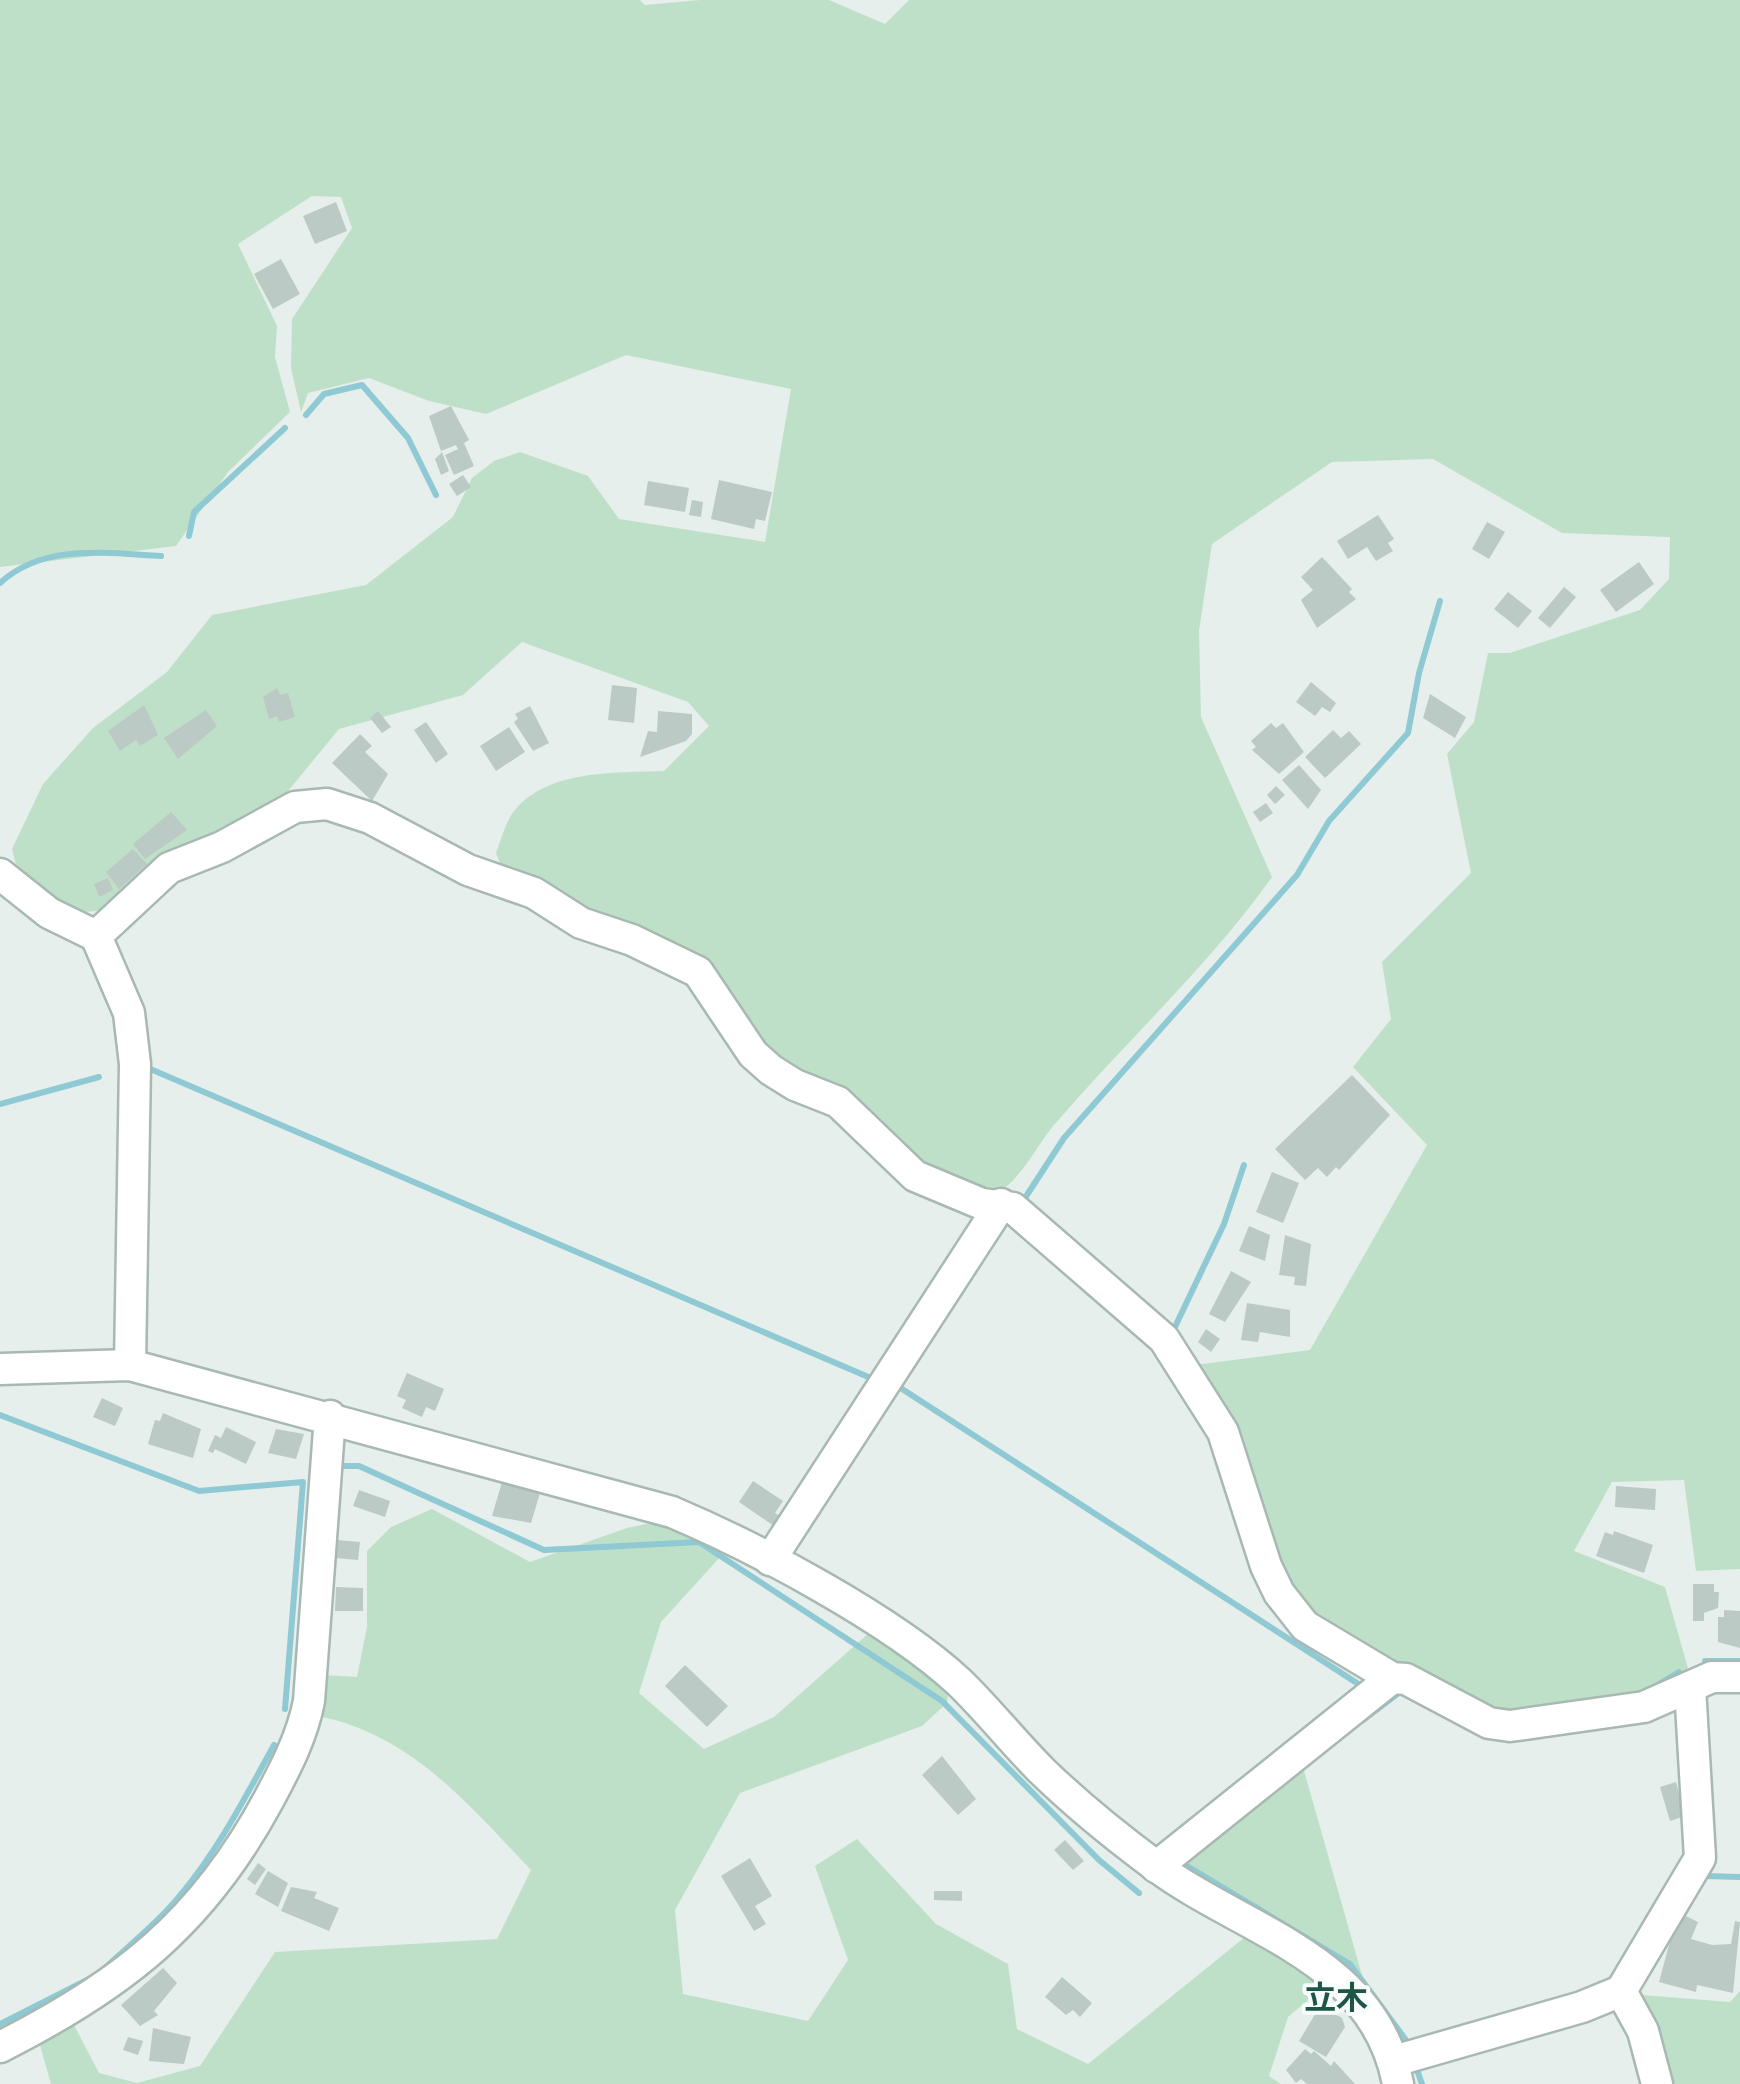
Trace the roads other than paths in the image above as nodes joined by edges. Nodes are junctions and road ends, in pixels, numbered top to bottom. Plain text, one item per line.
1 (0, 874) edge
2 (96, 936) junction
3 (1001, 1204) junction
4 (130, 1366) junction
5 (0, 1369) edge
6 (330, 1416) junction
7 (770, 1560) junction
8 (1740, 1677) edge
9 (1405, 1680) junction
10 (1690, 1688) junction
11 (1156, 1867) junction
12 (1622, 1990) junction
13 (0, 2046) edge
14 (1396, 2073) edge
15 (1657, 2084) edge

1 - 2 street
2 - 3 street
2 - 4 street
3 - 7 street
3 - 9 street
4 - 5 street
4 - 6 street
6 - 7 street
6 - 13 street
7 - 11 street
8 - 10 street
9 - 10 street
9 - 11 street
10 - 12 street
11 - 14 street
12 - 14 street
12 - 15 street

